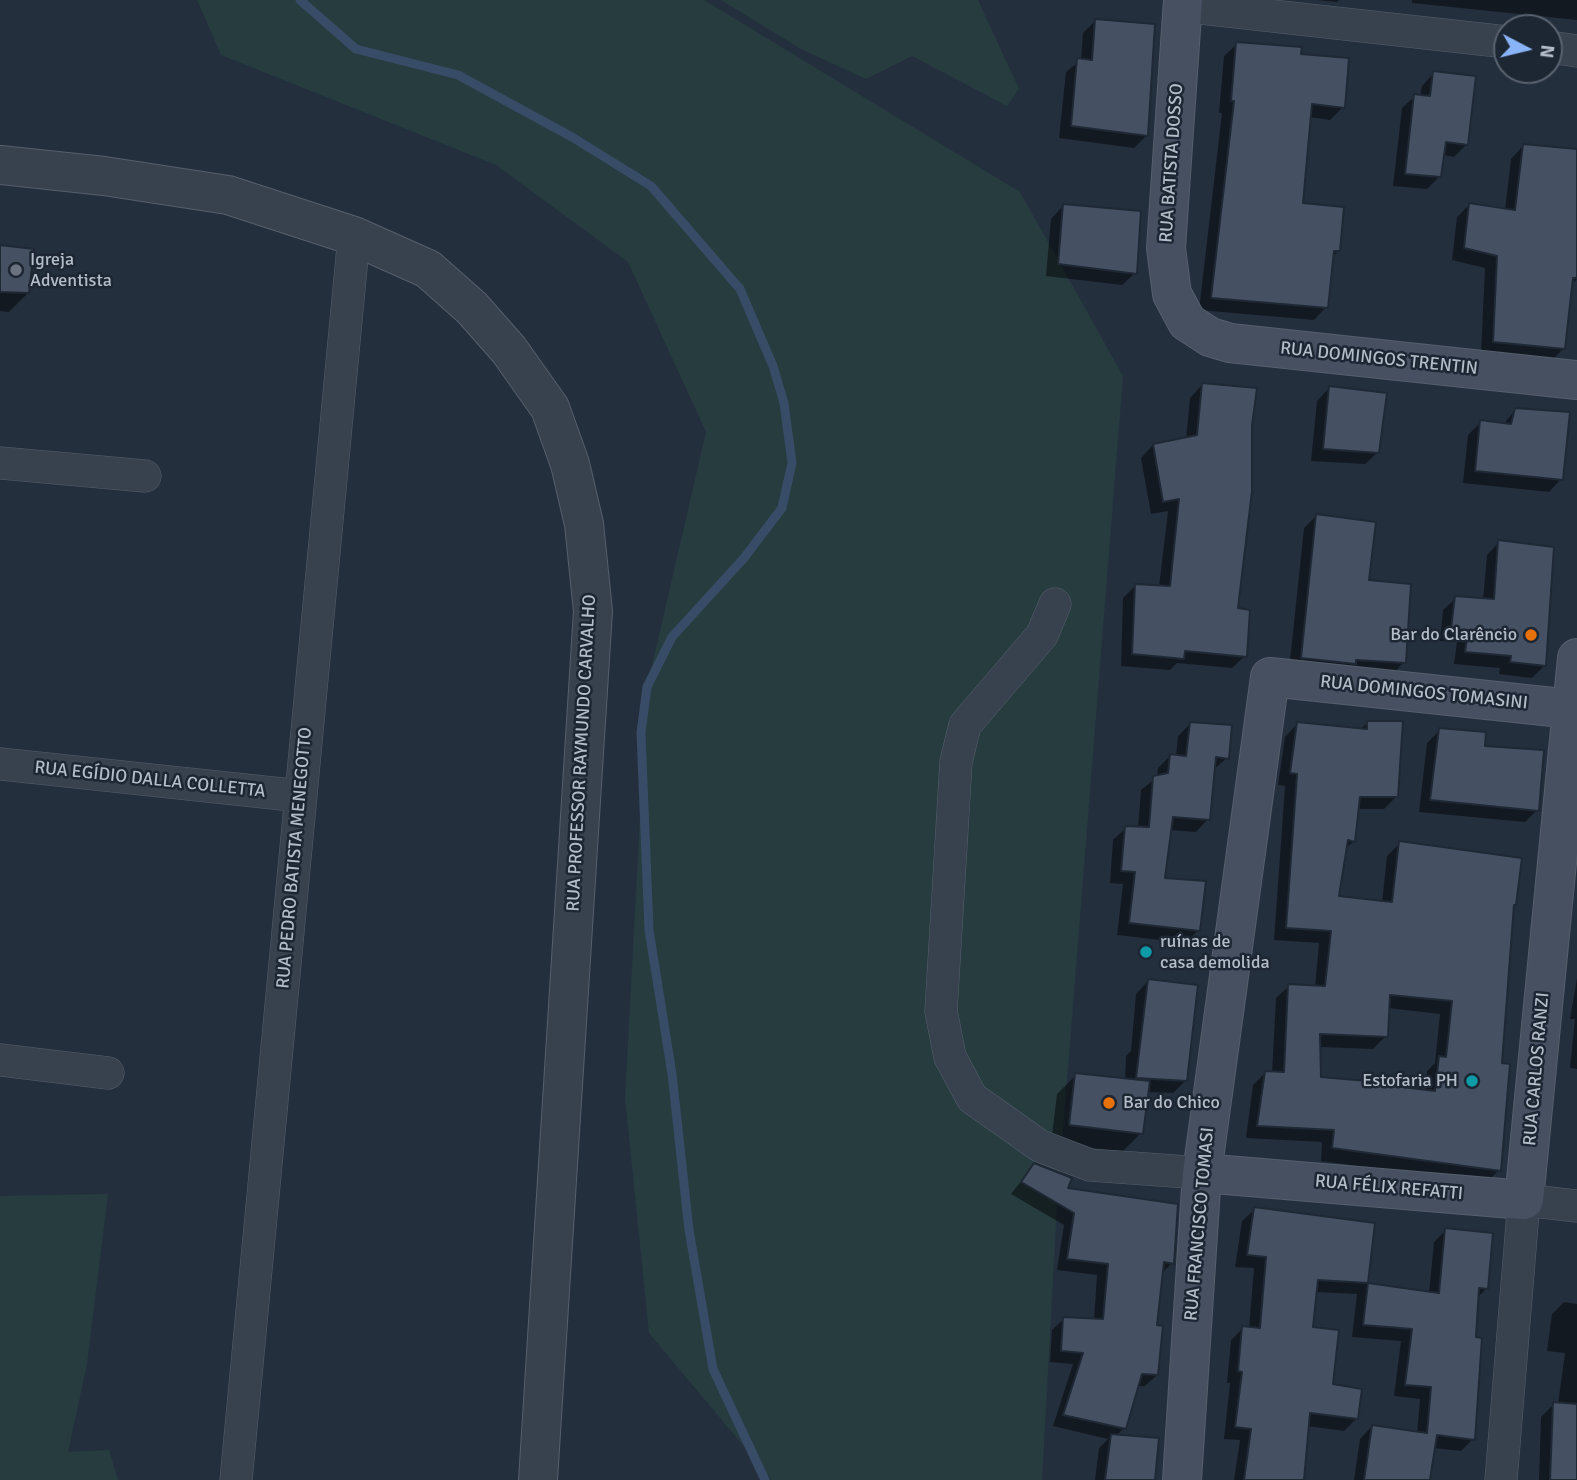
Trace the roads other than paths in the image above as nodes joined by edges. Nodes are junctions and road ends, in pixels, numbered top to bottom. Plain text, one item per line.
1 (1183, 3) edge
2 (1493, 41) edge
3 (0, 165) edge
4 (354, 236) junction
5 (1186, 322) joint
6 (1577, 380) edge
7 (0, 463) edge
8 (145, 476) dead end
9 (1055, 604) dead end
10 (1577, 658) edge
11 (1270, 677) joint
12 (1574, 710) edge
13 (0, 764) edge
14 (301, 796) junction
15 (0, 1060) edge
16 (108, 1073) dead end
17 (1202, 1173) junction
18 (1524, 1200) junction
19 (1577, 1206) edge
20 (236, 1480) edge
21 (538, 1480) edge
22 (1182, 1480) edge
23 (1501, 1480) edge

1 - 2 street
1 - 5 main road, RUA BATISTA DOSSO
3 - 4 street, RUA PROFESSOR RAYMUNDO CARVALHO
4 - 14 street, RUA PEDRO BATISTA MENEGOTTO
4 - 21 street, RUA PROFESSOR RAYMUNDO CARVALHO
5 - 6 main road, RUA DOMINGOS TRENTIN
7 - 8 street
9 - 17 street
10 - 12 main road, RUA CARLOS RANZI
11 - 12 main road, RUA DOMINGOS TOMASINI
11 - 17 main road, RUA FRANCISCO TOMASI
12 - 18 main road, RUA CARLOS RANZI
13 - 14 street, RUA EGÍDIO DALLA COLLETTA
14 - 20 street, RUA PEDRO BATISTA MENEGOTTO
15 - 16 street
17 - 18 main road, RUA FÉLIX REFATTI
17 - 22 main road, RUA FRANCISCO TOMASI
18 - 19 street, RUA FÉLIX REFATTI
18 - 23 street, RUA CARLOS RANZI

